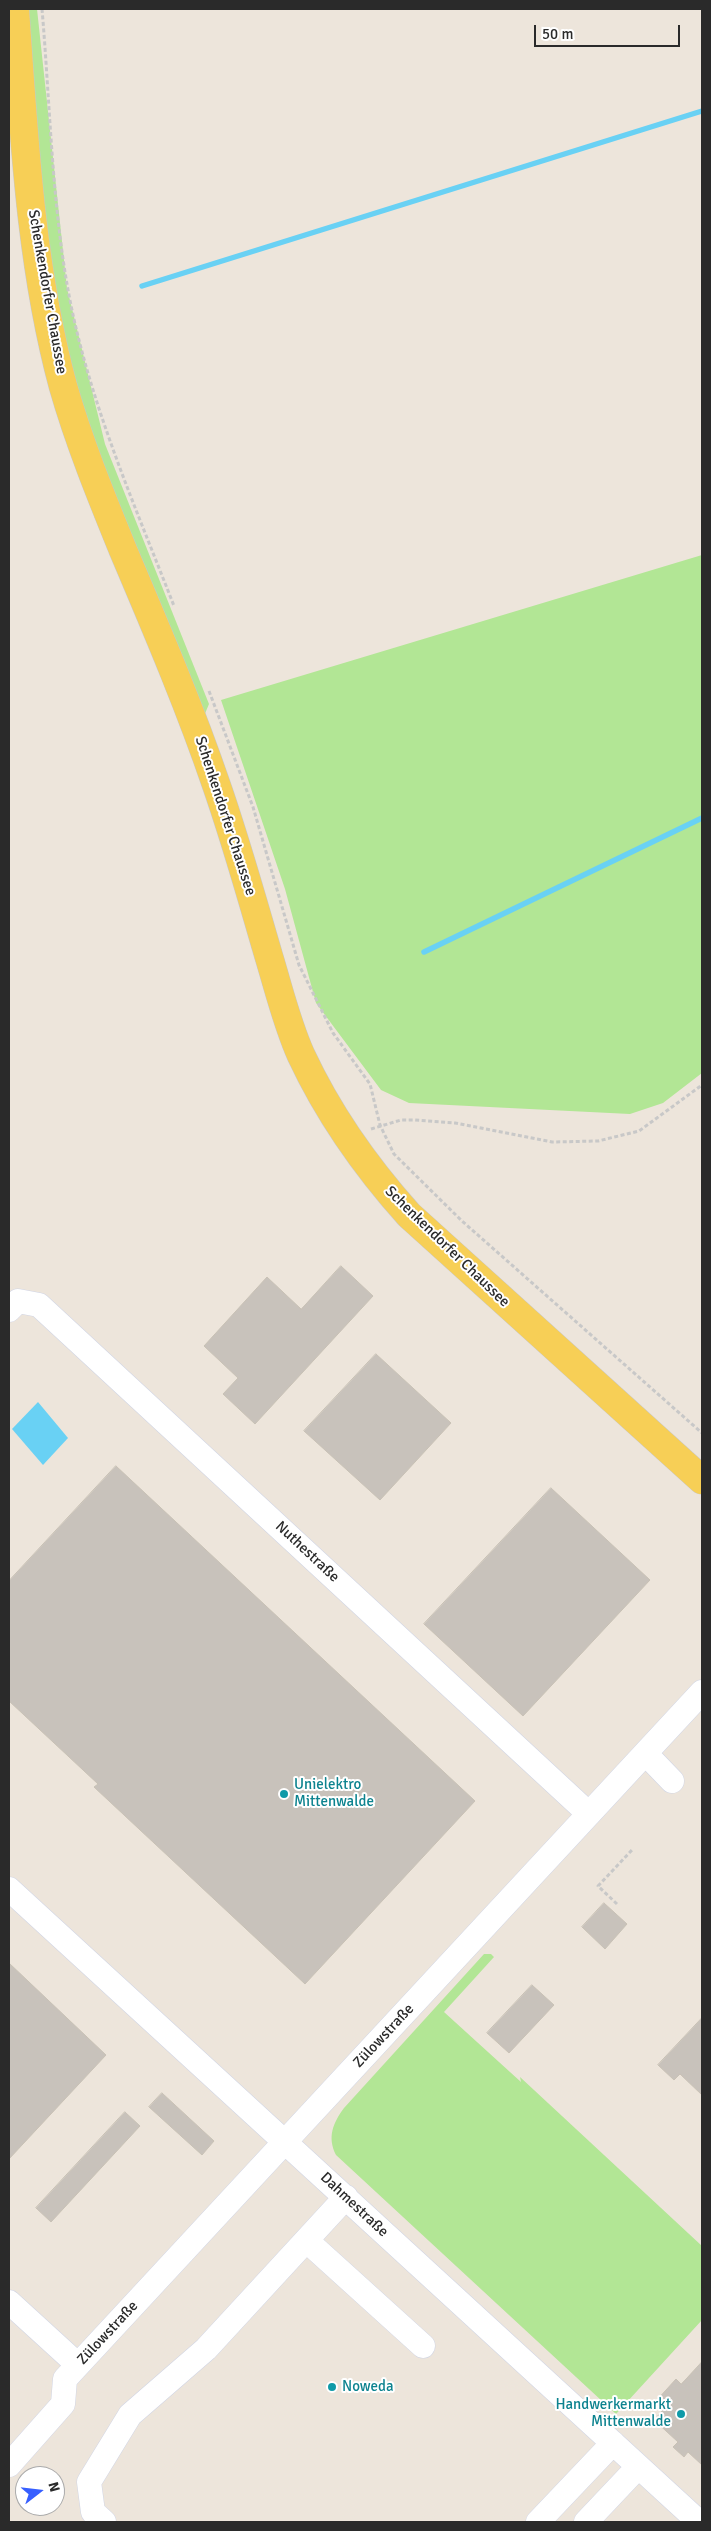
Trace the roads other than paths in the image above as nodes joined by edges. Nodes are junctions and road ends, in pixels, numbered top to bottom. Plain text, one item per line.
1 (15, 9) edge
2 (14, 1305) edge
3 (702, 1480) edge
4 (702, 1692) edge
5 (646, 1754) junction
6 (672, 1780) dead end
7 (589, 1814) junction
8 (9, 1889) edge
9 (286, 2142) junction
10 (346, 2197) junction
11 (307, 2241) junction
12 (9, 2302) edge
13 (422, 2346) dead end
14 (71, 2372) junction
15 (613, 2443) junction
16 (9, 2465) edge
17 (638, 2467) junction
18 (104, 2522) edge
19 (538, 2522) edge
20 (586, 2522) edge
21 (699, 2522) edge

1 - 3 main road, Schenkendorfer Chaussee
2 - 7 street, Nuthestraße
4 - 5 street, Zülowstraße
5 - 6 street
5 - 7 street, Zülowstraße
7 - 9 street, Zülowstraße
8 - 9 street, Dahmestraße
9 - 10 street, Dahmestraße
9 - 14 street, Zülowstraße
10 - 11 street
10 - 15 street, Dahmestraße
11 - 13 street
11 - 18 street
12 - 14 street
14 - 16 street
15 - 17 street, Dahmestraße
15 - 19 street
17 - 20 street
17 - 21 street, Dahmestraße

